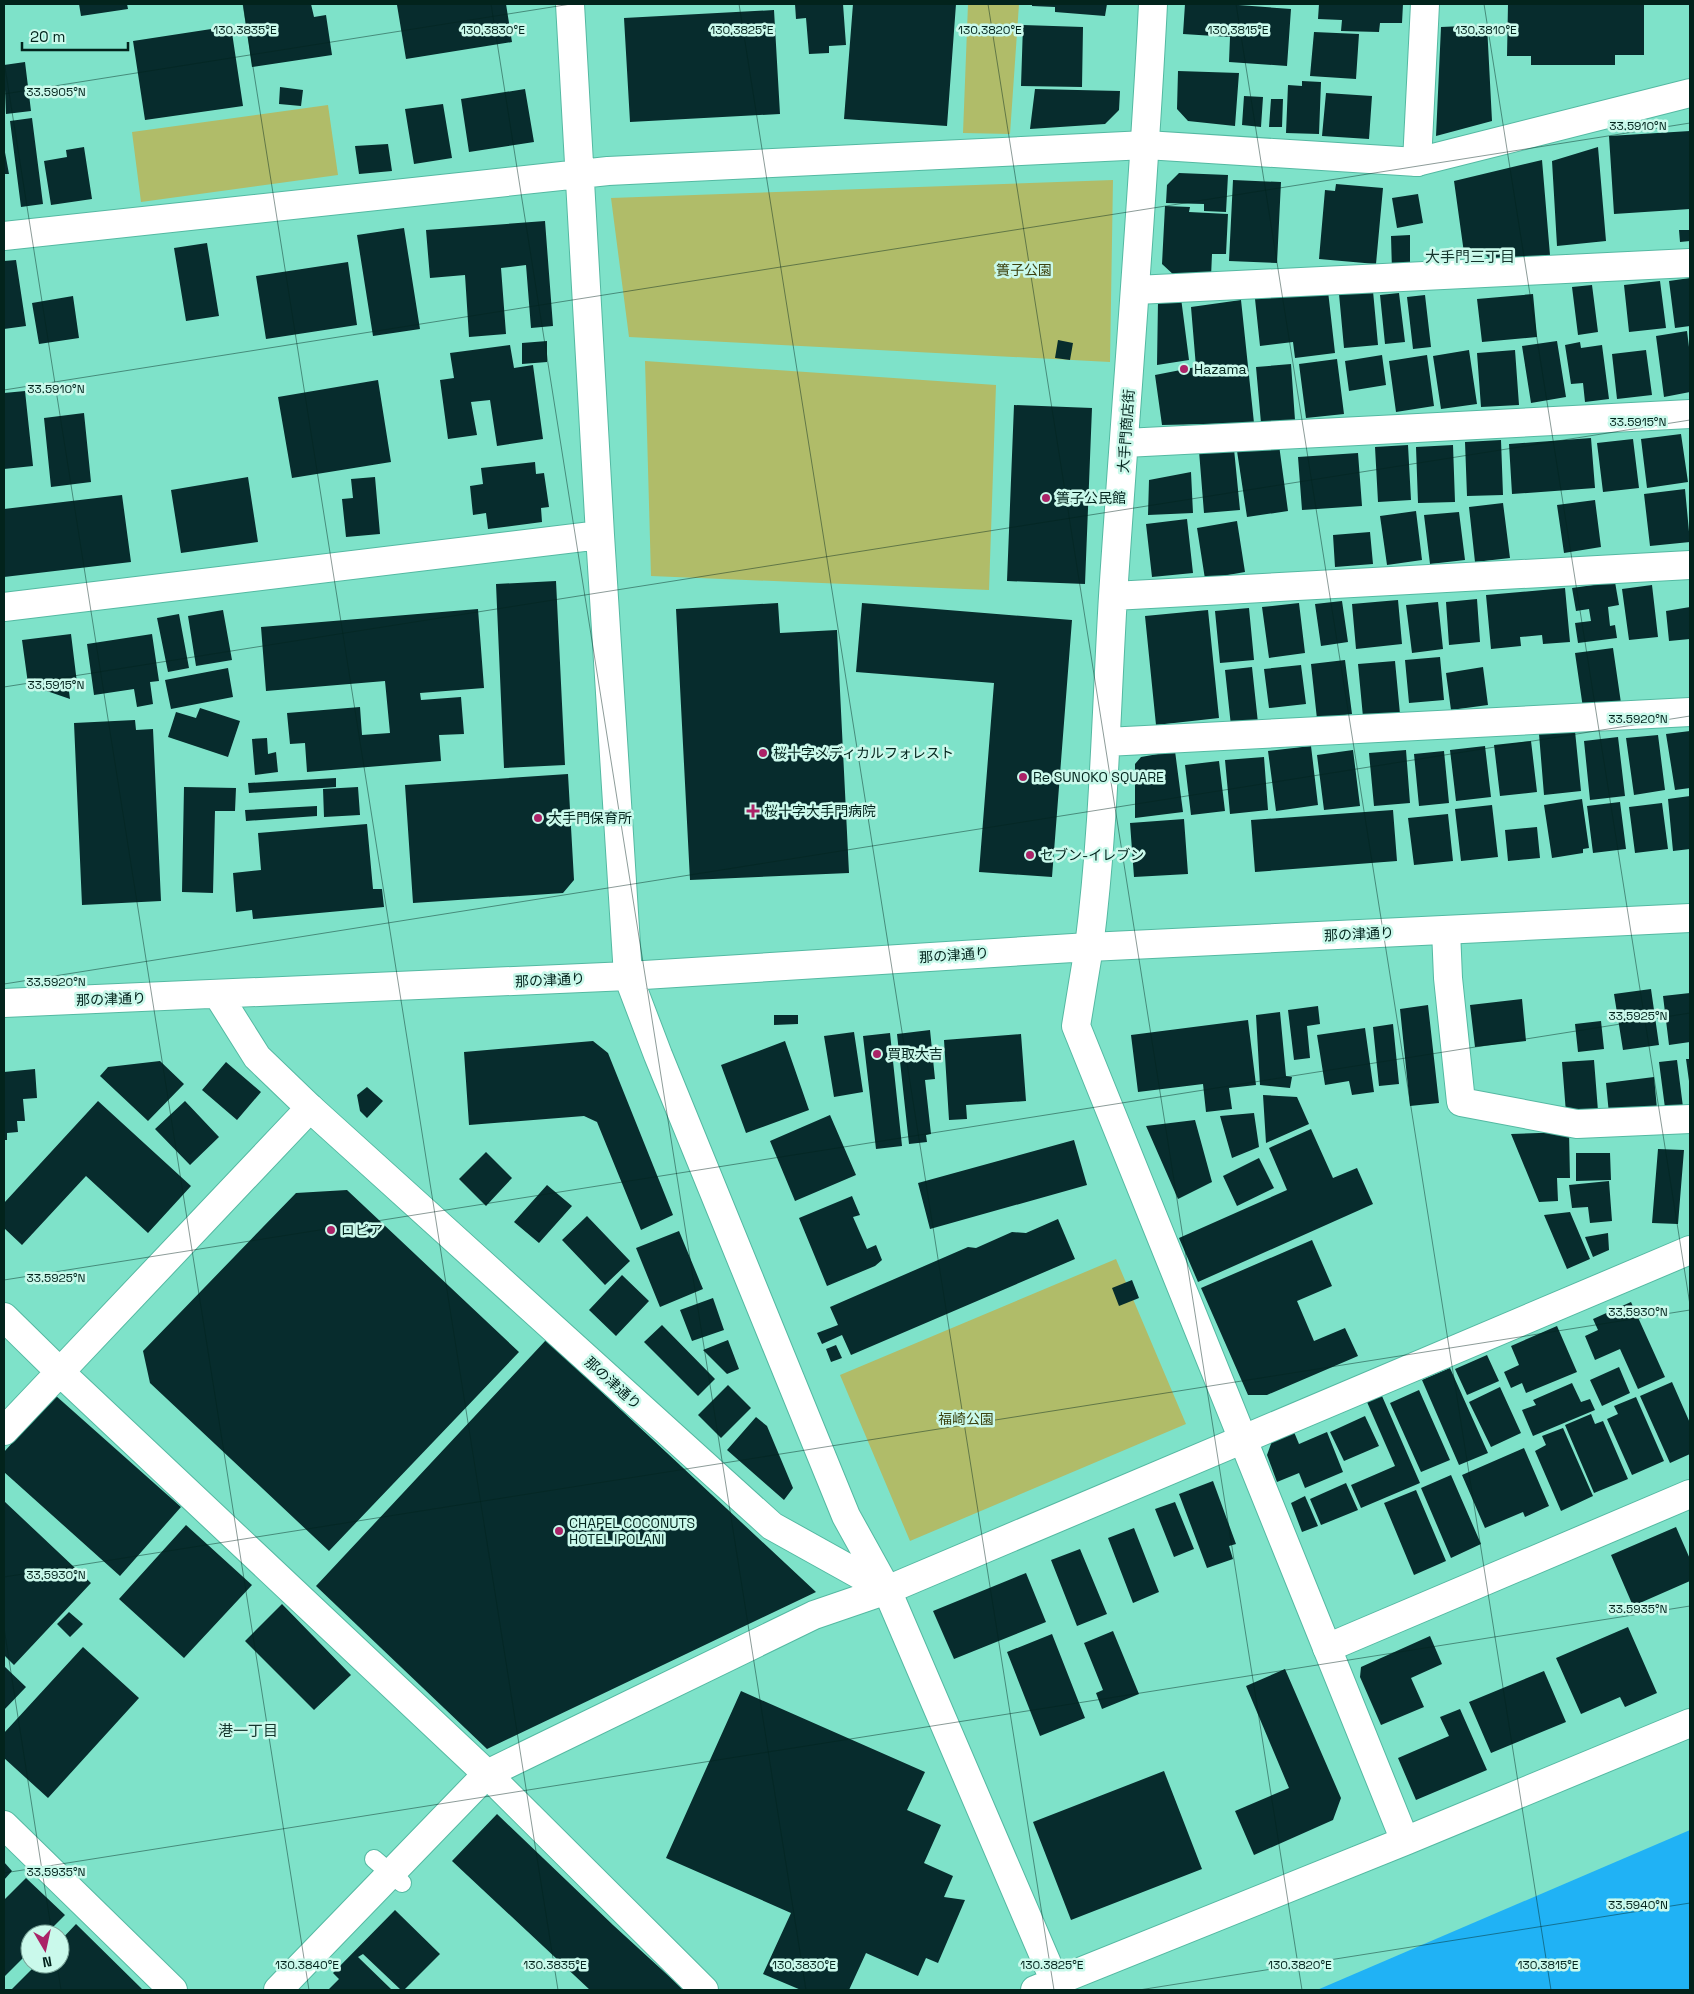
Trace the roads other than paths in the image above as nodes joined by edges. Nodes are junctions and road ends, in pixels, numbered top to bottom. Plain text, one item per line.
1 (570, 4) edge
2 (1153, 4) edge
3 (1425, 4) edge
4 (1690, 93) edge
5 (1146, 145) junction
6 (1417, 162) junction
7 (580, 173) junction
8 (4, 236) edge
9 (1690, 263) edge
10 (1136, 290) junction
11 (1690, 414) edge
12 (1125, 443) junction
13 (600, 535) junction
14 (1690, 565) edge
15 (1113, 596) junction
16 (4, 607) edge
17 (1690, 712) edge
18 (1106, 742) junction
19 (1690, 918) edge
20 (1446, 930) junction
21 (1089, 947) junction
22 (628, 976) junction
23 (218, 995) junction
24 (4, 1003) edge
25 (310, 1108) junction
26 (1690, 1118) edge
27 (1690, 1250) edge
28 (4, 1317) edge
29 (61, 1373) junction
30 (4, 1431) edge
31 (1241, 1438) junction
32 (1690, 1494) edge
33 (887, 1590) junction
34 (1327, 1648) junction
35 (1690, 1723) edge
36 (486, 1774) junction
37 (4, 1825) edge
38 (1405, 1841) junction
39 (1045, 1986) edge
40 (173, 1990) edge
41 (278, 1990) edge
42 (704, 1990) edge

1 - 7 street
2 - 5 street, 大手門商店街
3 - 6 street
4 - 6 street
5 - 6 street
5 - 7 street
5 - 10 street, 大手門商店街
7 - 8 street
7 - 13 street
9 - 10 street
10 - 12 street, 大手門商店街
11 - 12 street
12 - 15 street, 大手門商店街
13 - 16 street
13 - 22 street
14 - 15 street
15 - 18 street, 大手門商店街
17 - 18 street
18 - 21 street, 大手門商店街
19 - 20 street, 那の津通り
20 - 21 street, 那の津通り
20 - 26 street
21 - 22 street, 那の津通り
21 - 31 street, 大手門商店街
22 - 23 street, 那の津通り
22 - 33 street
23 - 24 street, 那の津通り
23 - 25 street, 那の津通り
25 - 29 street
25 - 33 street, 那の津通り
27 - 31 street
28 - 29 street
29 - 30 street
29 - 36 street
31 - 33 street
31 - 34 street, 大手門商店街
32 - 34 street
33 - 36 street
33 - 39 street
34 - 38 street, 大手門商店街
35 - 38 street
36 - 41 street
36 - 42 street
37 - 40 street
38 - 39 street

